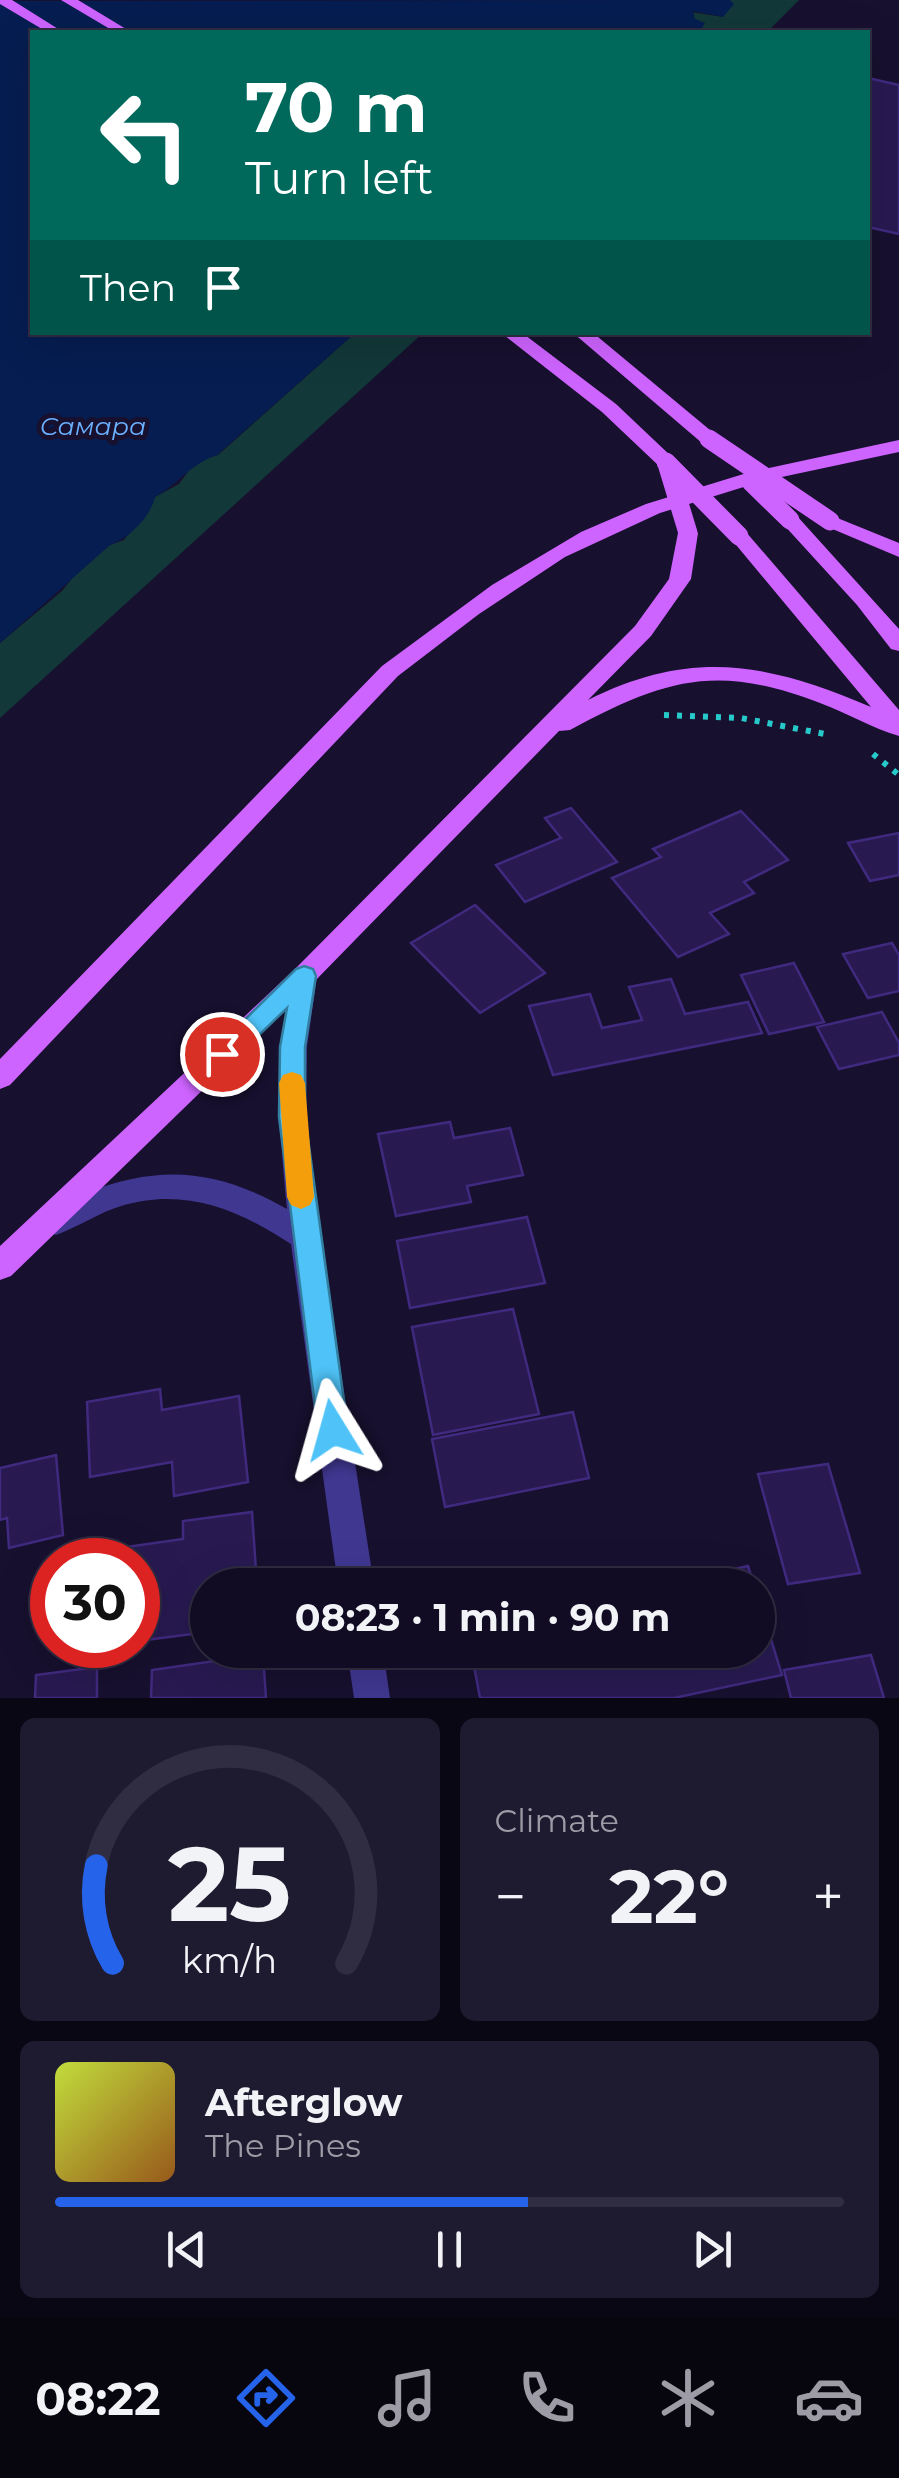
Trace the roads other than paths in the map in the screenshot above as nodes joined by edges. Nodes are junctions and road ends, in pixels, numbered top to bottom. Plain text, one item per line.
1 (4, 0) edge
2 (68, 0) edge
3 (53, 30) edge
4 (120, 30) edge
5 (513, 335) edge
6 (586, 335) edge
7 (709, 439) junction
8 (899, 446) edge
9 (666, 462) junction
10 (899, 550) edge
11 (899, 644) edge
12 (899, 727) edge
13 (544, 732) junction
14 (304, 976) junction
15 (0, 1076) edge
16 (305, 1237) junction
17 (30, 1238) junction
18 (0, 1266) edge
19 (354, 1568) edge
20 (368, 1668) edge
21 (372, 1698) edge

1 - 3 main road
2 - 4 main road
5 - 9 main road
6 - 7 main road
7 - 10 main road, bridge
7 - 11 main road, bridge
8 - 15 main road
9 - 12 main road, bridge
9 - 13 main road, bridge
12 - 13 main road
13 - 14 main road
14 - 16 street
14 - 17 main road
16 - 17 street
16 - 19 street
17 - 18 main road
20 - 21 street

